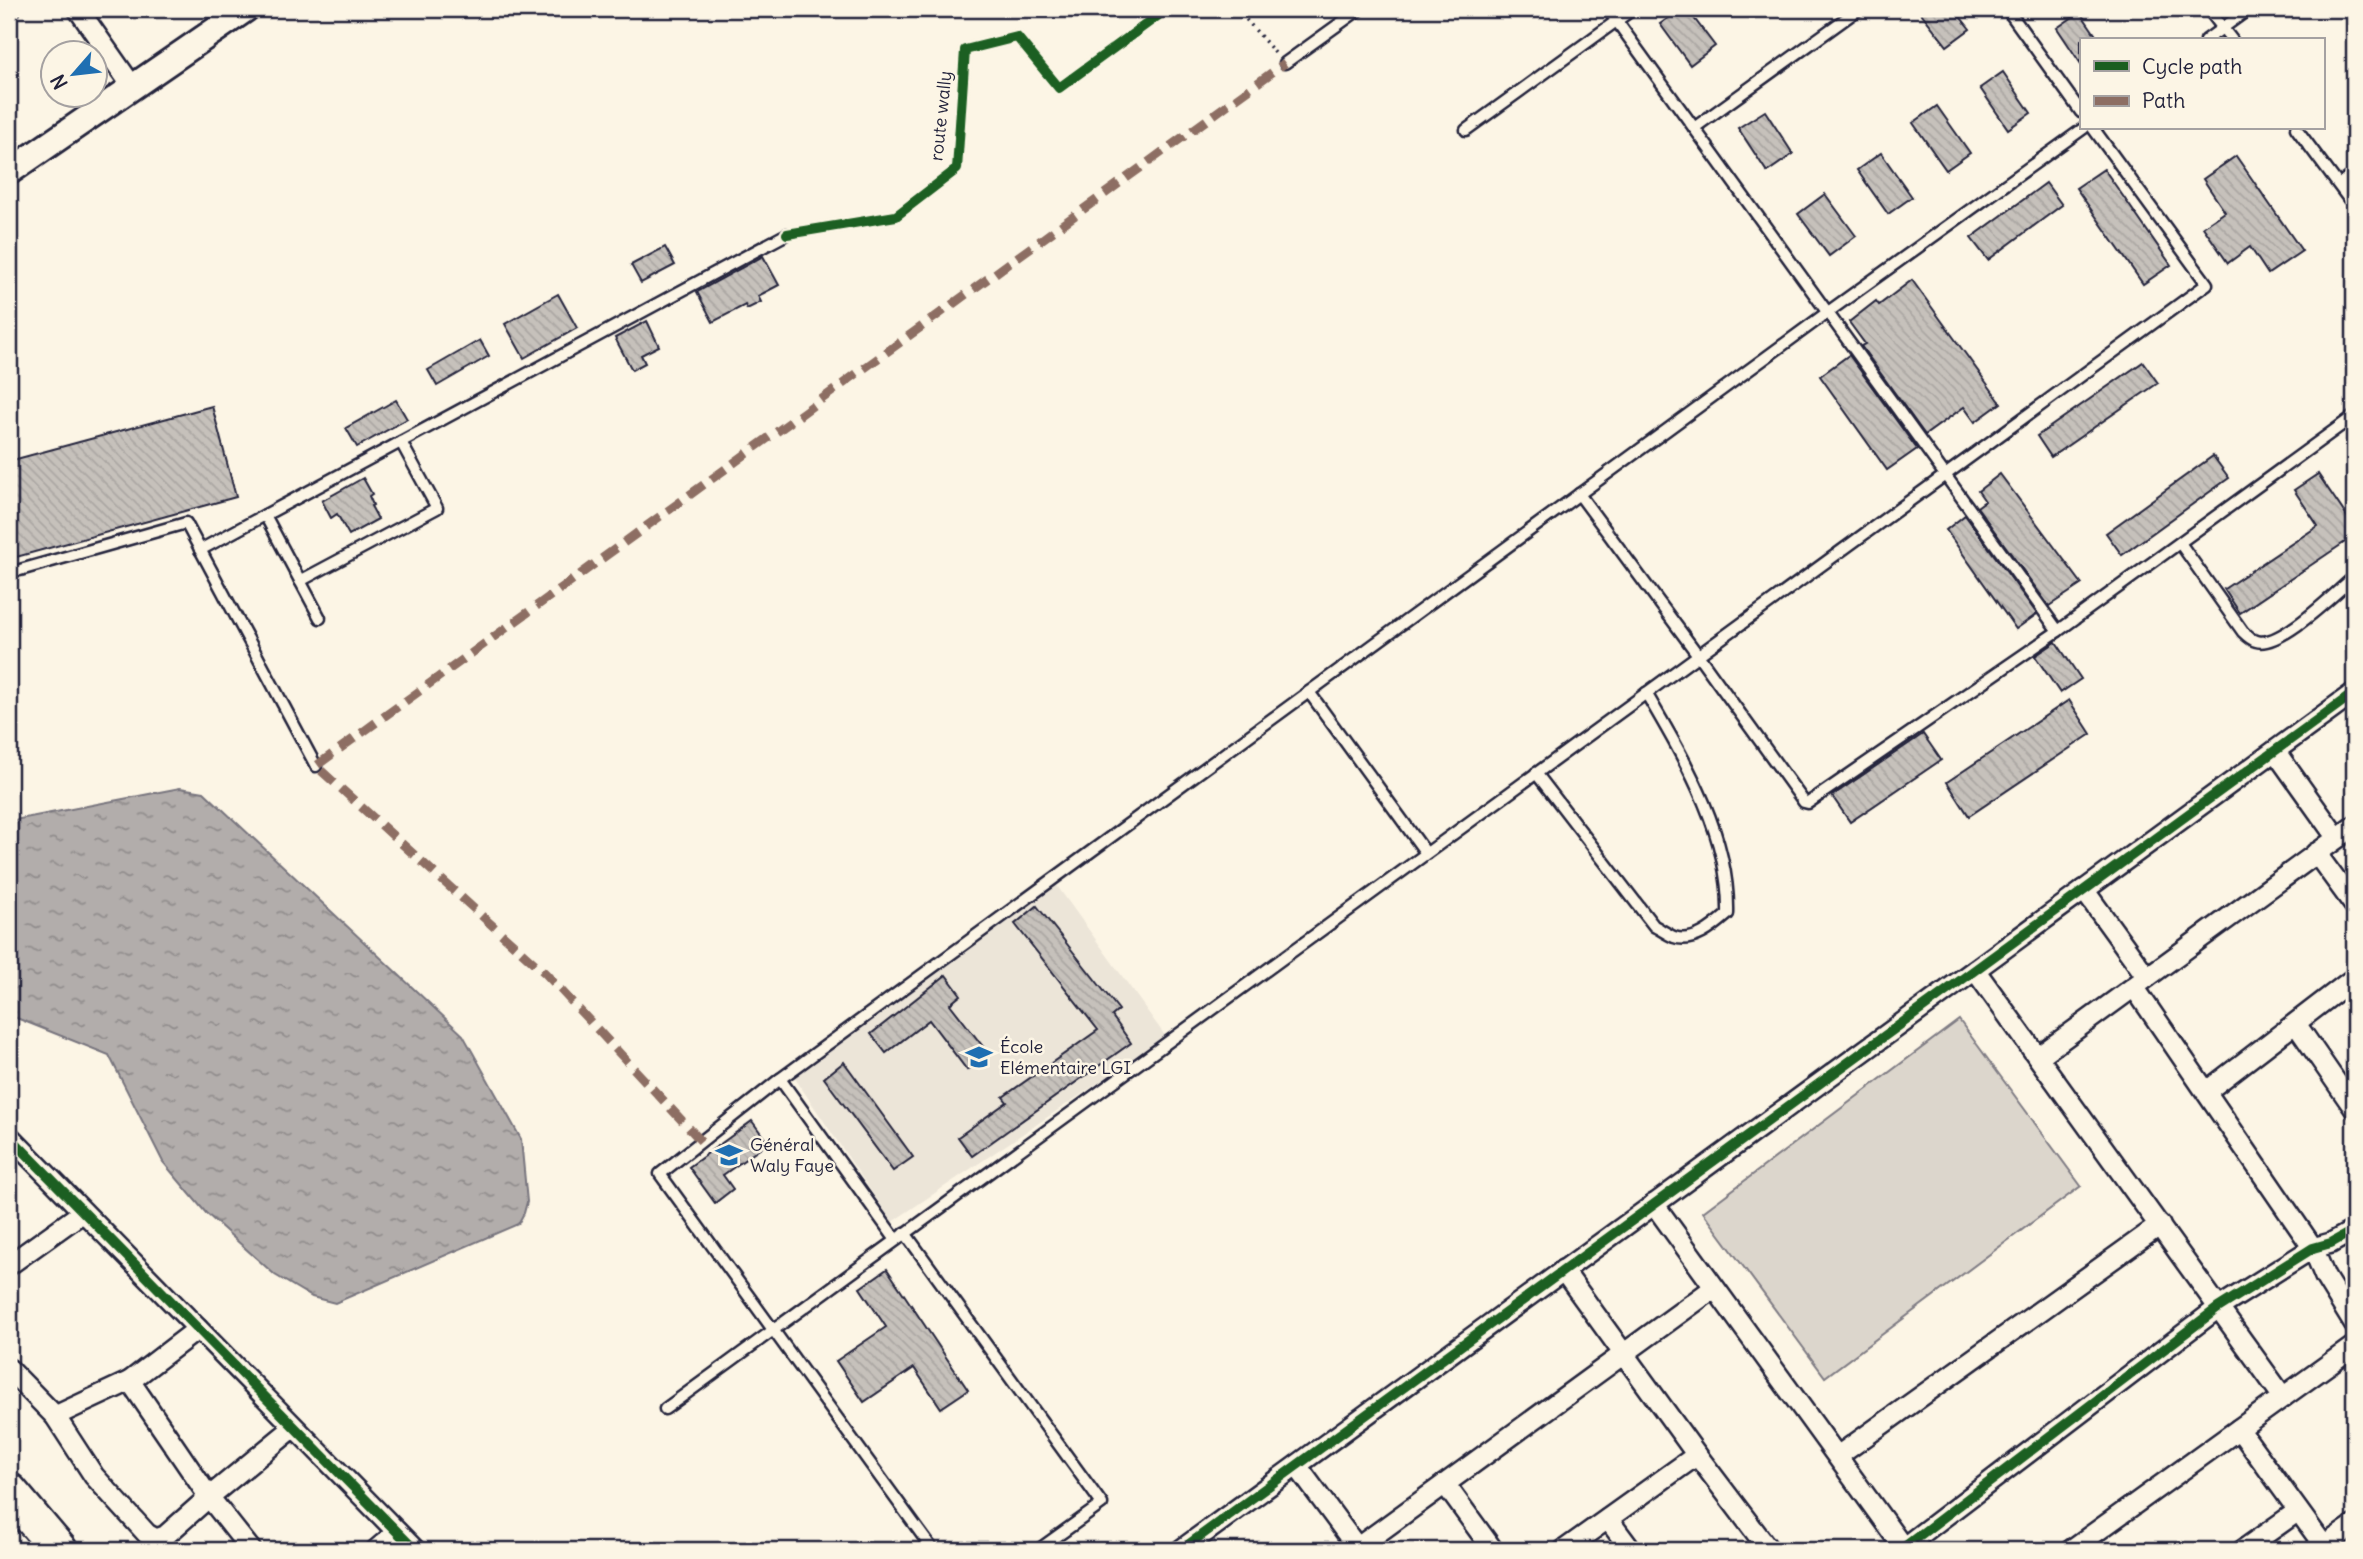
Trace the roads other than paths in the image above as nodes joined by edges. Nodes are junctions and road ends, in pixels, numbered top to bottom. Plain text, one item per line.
1 (78, 9) edge
2 (1360, 9) edge
3 (1608, 9) edge
4 (1633, 9) edge
5 (1859, 9) edge
6 (2007, 9) edge
7 (2208, 9) edge
8 (2249, 9) edge
9 (232, 13) edge
10 (1616, 21) junction
11 (2223, 28) junction
12 (2209, 38) edge
13 (2230, 38) edge
14 (1285, 63) road end
15 (132, 86) junction
16 (2080, 110) edge
17 (1694, 128) junction
18 (1466, 130) dead end
19 (2081, 130) edge
20 (2094, 130) edge
21 (2298, 130) edge
22 (9, 173) edge
23 (2354, 174) edge
24 (2339, 185) junction
25 (2354, 206) edge
26 (788, 234) road end
27 (1828, 312) junction
28 (2354, 416) edge
29 (401, 442) junction
30 (1945, 475) junction
31 (1579, 494) junction
32 (265, 515) junction
33 (2180, 543) junction
34 (200, 550) junction
35 (20, 570) dead end
36 (2354, 577) edge
37 (300, 581) junction
38 (320, 618) dead end
39 (2058, 631) junction
40 (1698, 655) junction
41 (1308, 692) junction
42 (1646, 693) junction
43 (2354, 693) edge
44 (2275, 751) junction
45 (316, 765) dead end
46 (1536, 773) junction
47 (2354, 826) edge
48 (2337, 838) junction
49 (1426, 853) junction
50 (2316, 853) junction
51 (2084, 890) junction
52 (2354, 905) edge
53 (1975, 970) junction
54 (2354, 978) edge
55 (2140, 982) junction
56 (2296, 1024) junction
57 (2038, 1057) junction
58 (780, 1079) junction
59 (2207, 1091) junction
60 (2354, 1108) edge
61 (9, 1136) edge
62 (1654, 1204) junction
63 (83, 1212) junction
64 (2160, 1225) junction
65 (2354, 1230) edge
66 (901, 1236) junction
67 (2313, 1248) junction
68 (9, 1265) edge
69 (1563, 1270) junction
70 (1714, 1288) junction
71 (2218, 1308) junction
72 (2354, 1324) edge
73 (198, 1329) junction
74 (773, 1330) junction
75 (2354, 1346) edge
76 (1624, 1354) junction
77 (9, 1369) edge
78 (130, 1381) junction
79 (2283, 1397) junction
80 (665, 1409) dead end
81 (55, 1416) junction
82 (293, 1428) junction
83 (2239, 1429) junction
84 (1697, 1455) junction
85 (1838, 1456) junction
86 (1297, 1466) junction
87 (1445, 1484) junction
88 (9, 1491) edge
89 (209, 1497) junction
90 (2298, 1511) junction
91 (1608, 1519) junction
92 (2354, 1525) edge
93 (397, 1532) junction
94 (2325, 1548) edge
95 (1358, 1549) edge
96 (1904, 1549) edge
97 (59, 1550) edge
98 (251, 1550) edge
99 (376, 1550) edge
100 (415, 1550) edge
101 (933, 1550) edge
102 (1038, 1550) edge
103 (1181, 1550) edge
104 (1493, 1550) edge
105 (1564, 1550) edge
106 (1631, 1550) edge
107 (1769, 1550) edge
108 (2071, 1550) edge
109 (2243, 1550) edge

1 - 15 street
2 - 14 lane
3 - 10 lane
4 - 10 lane
5 - 17 lane
6 - 16 lane
7 - 11 lane
8 - 11 lane
9 - 15 street
10 - 17 lane
10 - 18 lane
11 - 12 lane
11 - 13 lane
15 - 22 street
17 - 27 lane
19 - 27 lane
20 - 30 lane
21 - 24 lane
23 - 24 lane
24 - 25 lane
26 - 29 lane
27 - 30 lane
27 - 31 lane
28 - 33 lane
29 - 32 lane
29 - 37 lane
30 - 39 lane
30 - 40 lane
31 - 40 lane
31 - 41 lane
32 - 34 lane
32 - 37 lane
33 - 36 lane
33 - 39 lane
34 - 35 lane
34 - 45 lane
37 - 38 lane
39 - 40 lane
40 - 42 lane
41 - 49 lane
41 - 58 lane
42 - 46 lane
42 - 46 lane
43 - 44 street
44 - 48 street
44 - 51 street
46 - 49 lane
47 - 48 street
48 - 50 street
49 - 66 lane
50 - 52 street
50 - 55 street
51 - 53 street
51 - 55 street
53 - 57 street
53 - 62 street
54 - 56 street
55 - 57 street
55 - 59 street
56 - 59 street
56 - 60 street
57 - 64 street
58 - 66 lane
58 - 74 lane
59 - 67 street
61 - 63 street
62 - 69 street
62 - 70 street
63 - 68 street
63 - 73 street
64 - 71 street
64 - 85 street
65 - 67 street
66 - 74 lane
66 - 102 lane
67 - 71 street
67 - 72 street
69 - 76 street
69 - 86 street
70 - 76 street
70 - 85 street
71 - 79 street
71 - 96 street
73 - 78 street
73 - 82 street
74 - 80 lane
74 - 101 lane
75 - 79 street
76 - 84 street
76 - 87 street
77 - 81 street
78 - 81 street
78 - 89 street
79 - 83 street
81 - 89 street
82 - 89 street
82 - 93 street
83 - 90 street
83 - 108 street
84 - 91 street
84 - 107 street
85 - 96 street
86 - 95 street
86 - 103 street
87 - 95 street
87 - 104 street
88 - 97 highway
89 - 98 street
90 - 94 street
90 - 109 street
91 - 105 street
91 - 106 street
92 - 94 street
93 - 99 street
93 - 100 street

